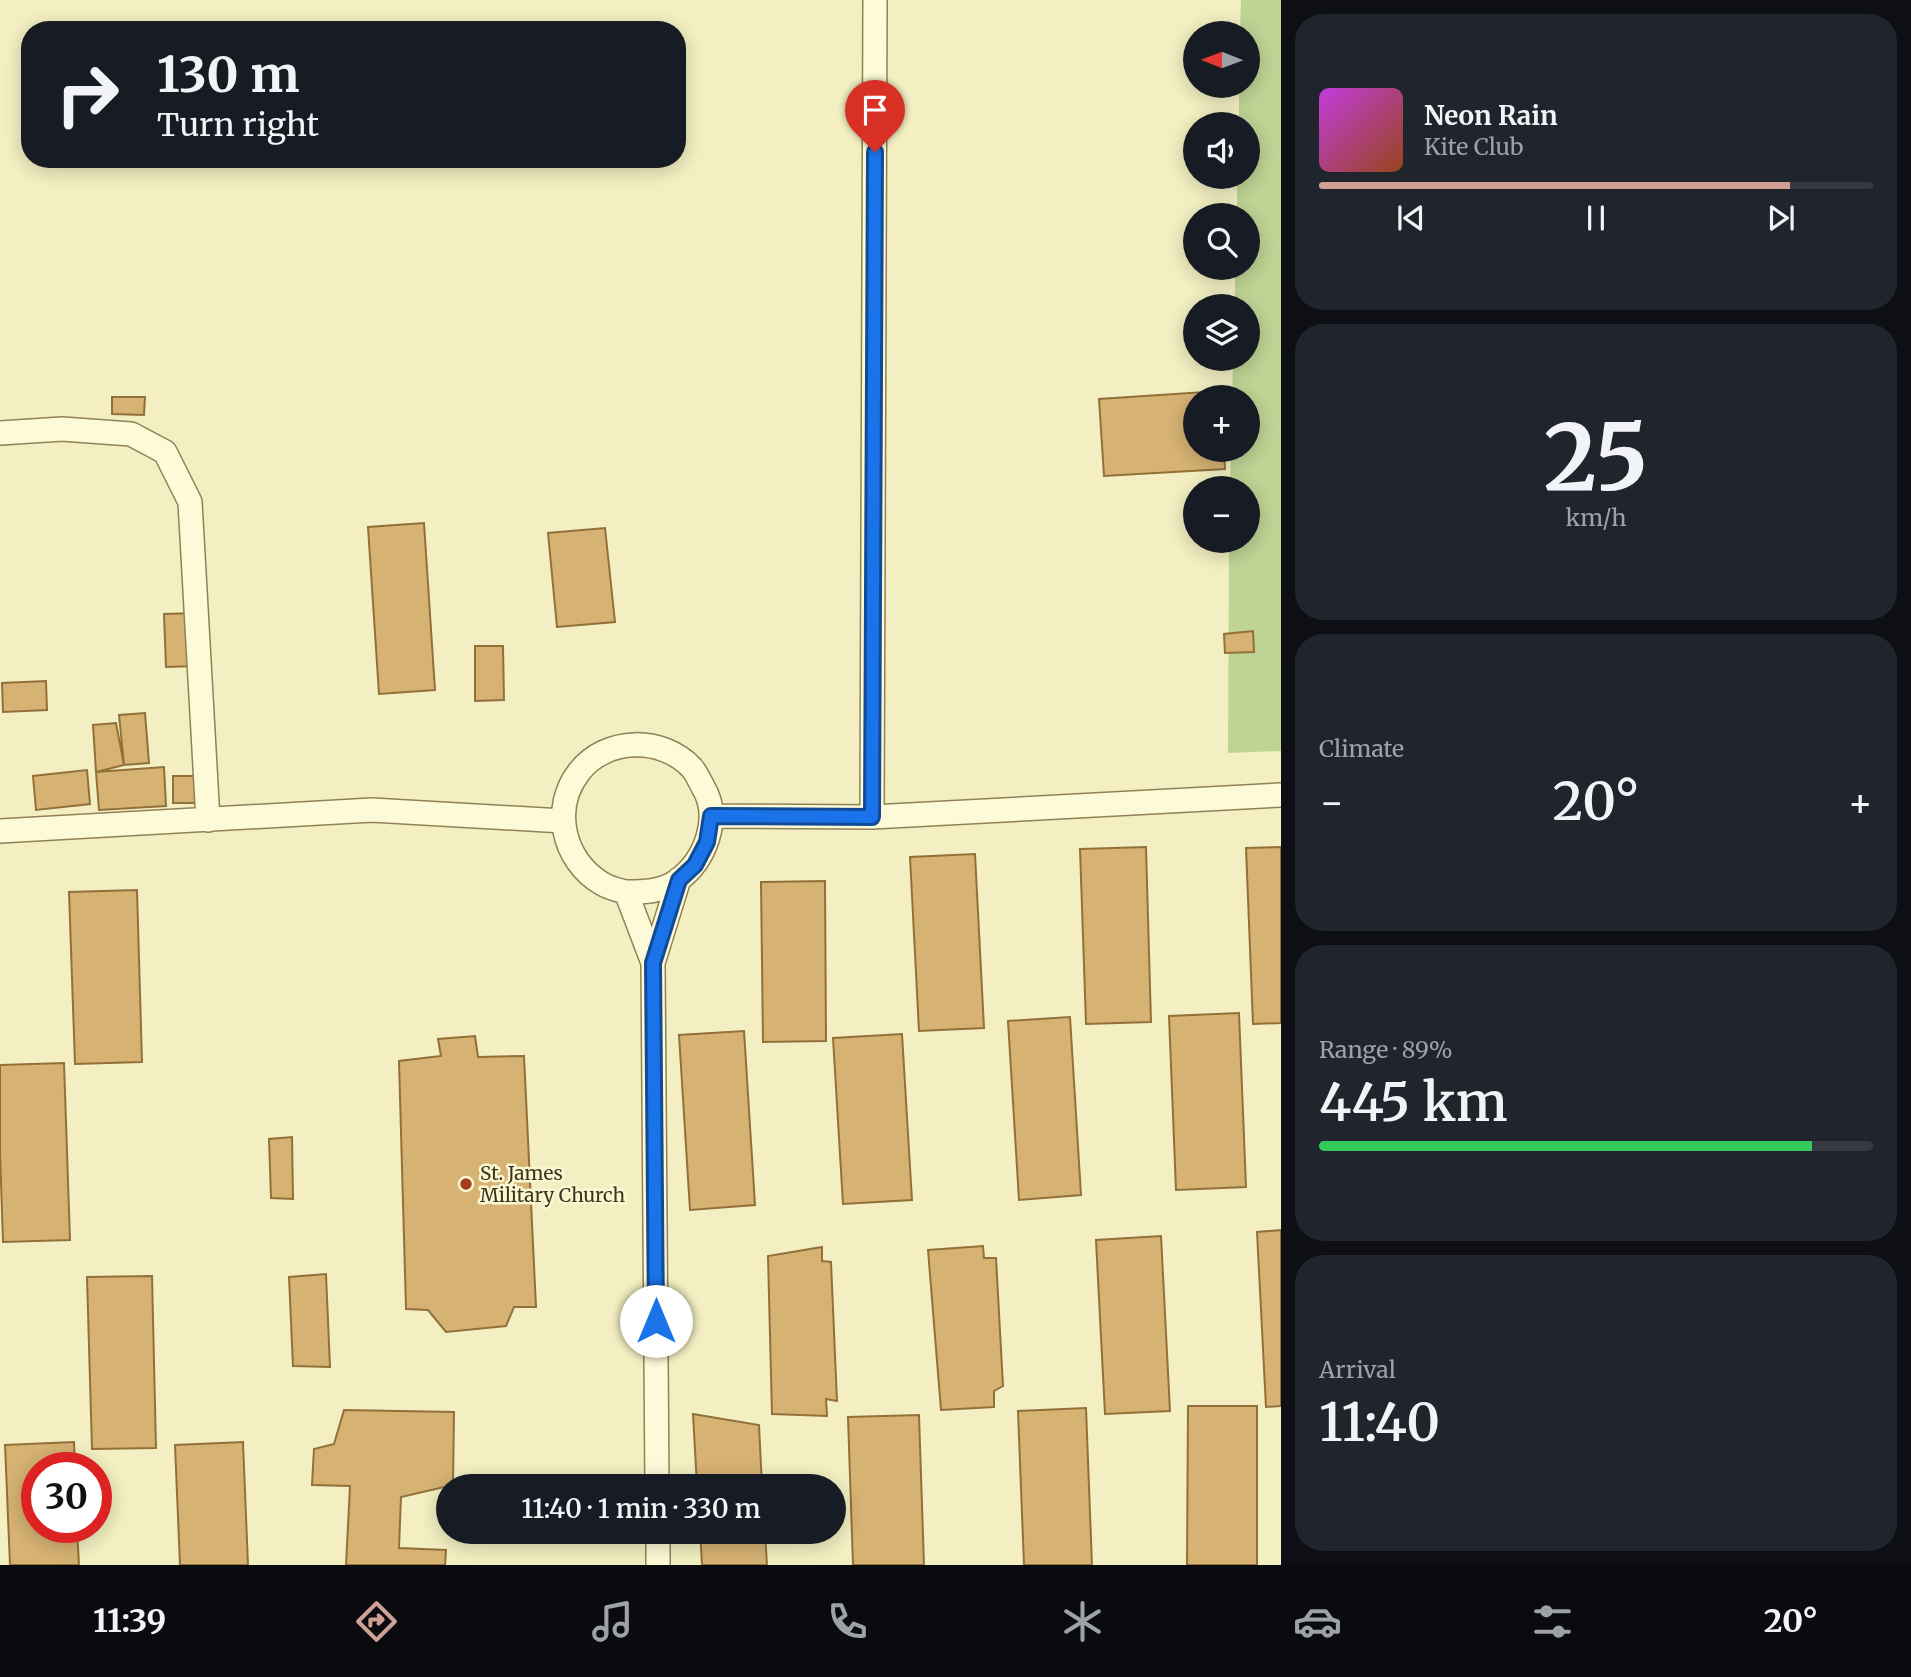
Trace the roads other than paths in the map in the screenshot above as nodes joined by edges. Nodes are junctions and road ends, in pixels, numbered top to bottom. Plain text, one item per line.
1 (875, 0) edge
2 (0, 433) edge
3 (1281, 795) edge
4 (711, 816) junction
5 (872, 817) junction
6 (208, 820) junction
7 (563, 821) junction
8 (0, 831) edge
9 (679, 880) junction
10 (626, 892) junction
11 (653, 963) junction
12 (657, 1474) edge
13 (657, 1544) edge
14 (658, 1565) edge

1 - 5 street
2 - 6 street
3 - 5 street
4 - 5 street
4 - 7 street
4 - 9 street
6 - 7 street
6 - 8 street
7 - 10 street
9 - 10 street
9 - 11 street
10 - 11 street
11 - 12 street
13 - 14 street

